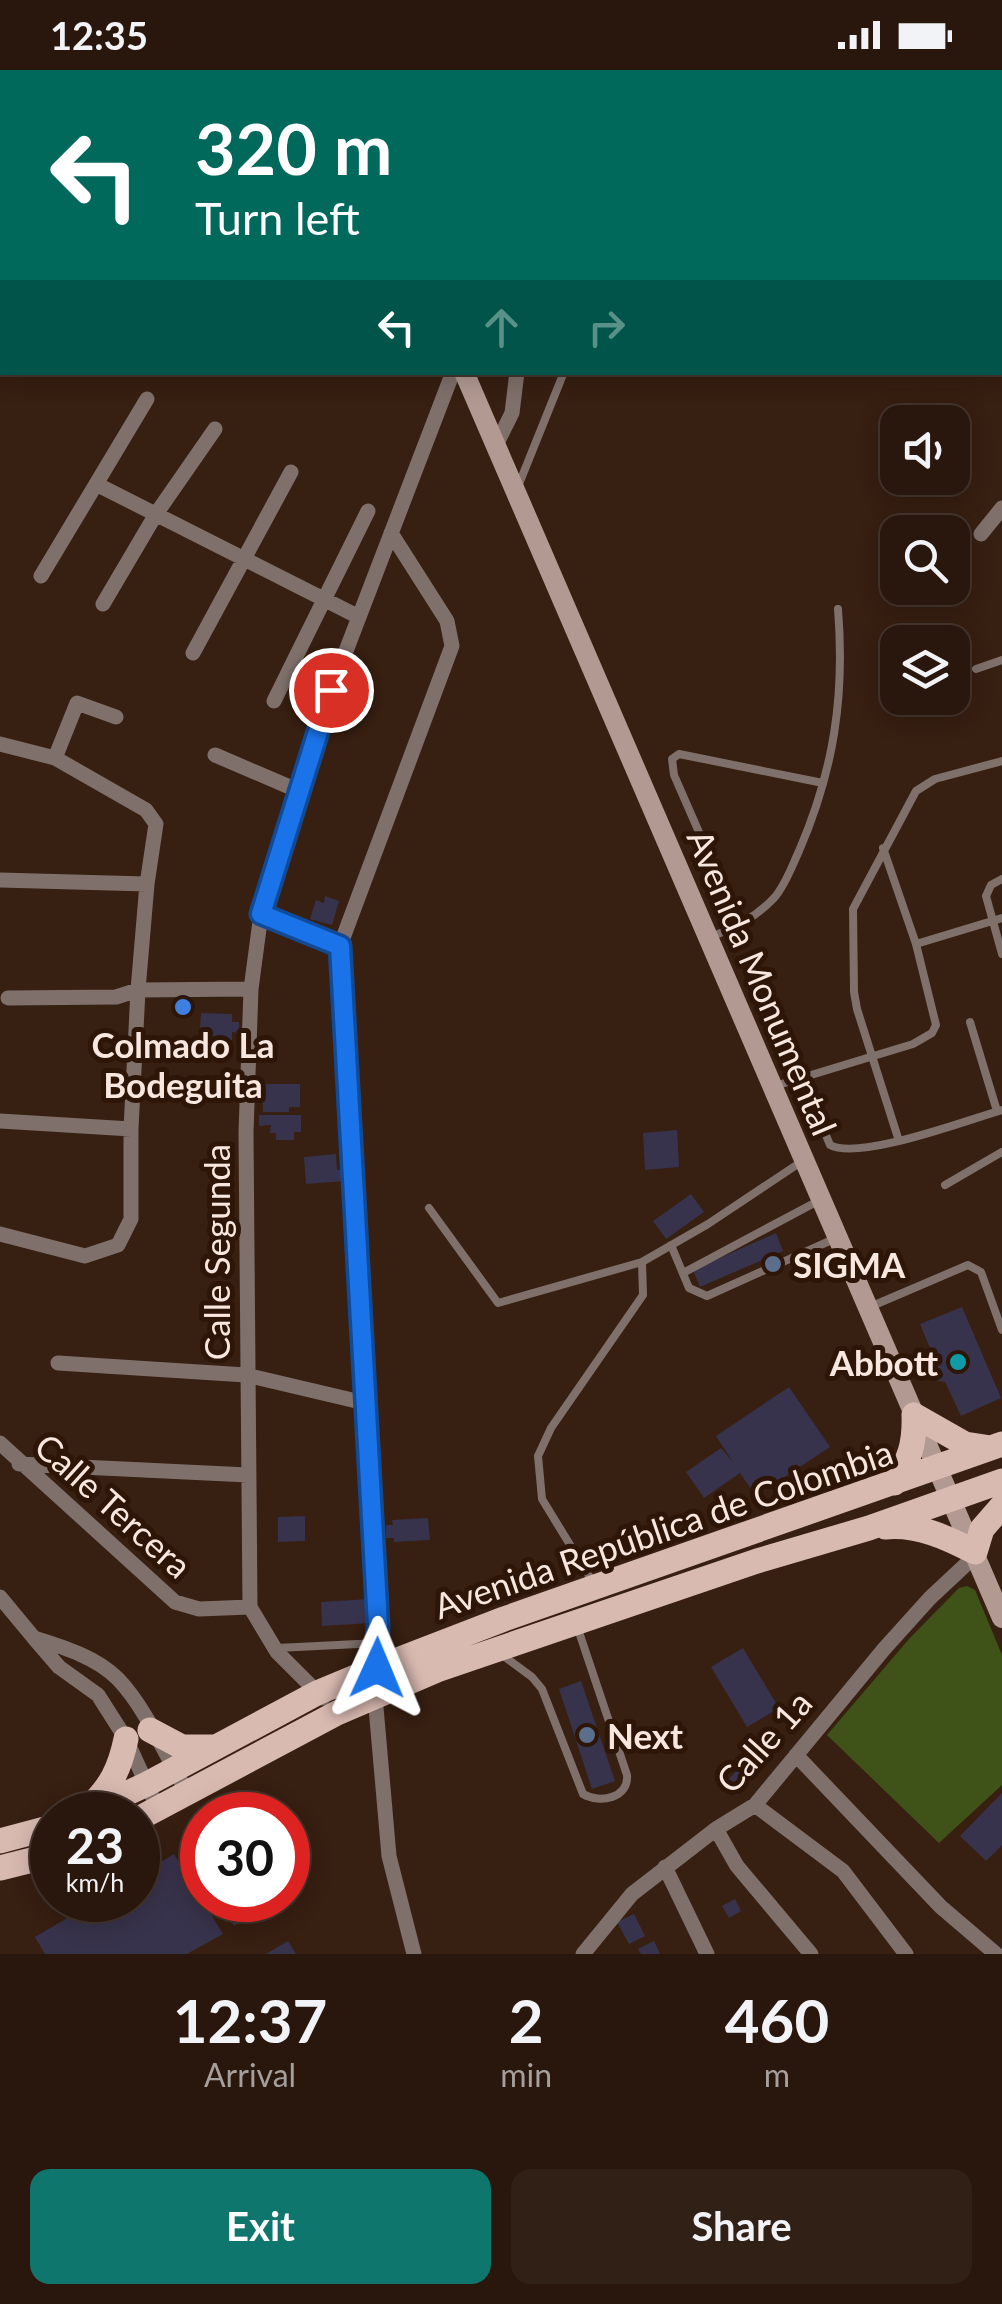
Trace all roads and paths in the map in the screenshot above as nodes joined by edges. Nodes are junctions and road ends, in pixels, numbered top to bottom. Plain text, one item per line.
1 (1002, 155) edge
2 (1002, 173) edge
3 (452, 375) edge
4 (465, 375) edge
5 (516, 375) edge
6 (563, 375) edge
7 (147, 399) dead end
8 (215, 429) dead end
9 (496, 444) junction
10 (292, 472) dead end
11 (96, 484) junction
12 (516, 492) junction
13 (1002, 508) edge
14 (368, 511) dead end
15 (156, 514) junction
16 (392, 533) junction
17 (980, 534) dead end
18 (246, 560) junction
19 (40, 576) dead end
20 (323, 599) junction
21 (102, 604) dead end
22 (838, 608) dead end
23 (360, 617) junction
24 (194, 653) dead end
25 (1002, 660) edge
26 (976, 669) dead end
27 (274, 701) dead end
28 (116, 717) dead end
29 (0, 744) edge
30 (215, 754) dead end
31 (55, 758) junction
32 (1002, 760) edge
33 (823, 783) junction
34 (299, 791) junction
35 (883, 848) junction
36 (1002, 879) edge
37 (0, 880) edge
38 (147, 884) junction
39 (261, 914) junction
40 (997, 919) edge
41 (740, 926) junction
42 (708, 938) junction
43 (916, 944) junction
44 (340, 946) junction
45 (1002, 954) edge
46 (251, 989) junction
47 (138, 990) junction
48 (8, 998) dead end
49 (970, 1022) dead end
50 (872, 1056) junction
51 (772, 1087) junction
52 (814, 1104) dead end
53 (999, 1110) edge
54 (0, 1121) edge
55 (131, 1129) junction
56 (900, 1141) junction
57 (1002, 1152) edge
58 (804, 1160) junction
59 (945, 1185) dead end
60 (821, 1199) junction
61 (429, 1208) dead end
62 (0, 1234) edge
63 (838, 1237) junction
64 (671, 1245) junction
65 (642, 1262) junction
66 (683, 1274) junction
67 (868, 1308) junction
68 (1002, 1330) edge
69 (58, 1363) dead end
70 (246, 1375) junction
71 (365, 1403) junction
72 (914, 1415) junction
73 (0, 1443) edge
74 (997, 1446) edge
75 (20, 1464) junction
76 (938, 1468) junction
77 (248, 1474) junction
78 (1002, 1481) edge
79 (894, 1483) junction
80 (950, 1498) junction
81 (1002, 1506) edge
82 (869, 1528) junction
83 (975, 1554) junction
84 (597, 1588) junction
85 (0, 1597) edge
86 (250, 1608) junction
87 (1002, 1618) edge
88 (575, 1622) junction
89 (507, 1636) junction
90 (34, 1638) junction
91 (275, 1648) junction
92 (377, 1656) junction
93 (116, 1677) junction
94 (317, 1693) junction
95 (98, 1694) junction
96 (375, 1696) junction
97 (337, 1714) junction
98 (150, 1730) junction
99 (126, 1739) junction
100 (217, 1747) junction
101 (796, 1755) junction
102 (174, 1769) junction
103 (147, 1784) junction
104 (104, 1792) edge
105 (130, 1792) edge
106 (147, 1792) edge
107 (187, 1792) edge
108 (192, 1792) edge
109 (755, 1805) junction
110 (716, 1829) junction
111 (30, 1833) edge
112 (0, 1841) edge
113 (30, 1861) edge
114 (665, 1867) junction
115 (0, 1868) edge
116 (414, 1954) edge
117 (584, 1954) edge
118 (707, 1954) edge
119 (811, 1954) edge
120 (906, 1954) edge
121 (996, 1954) edge

1 - 2 street
3 - 16 street, Calle Segunda
4 - 9 main road, Avenida Monumental
5 - 9 street
6 - 12 lane
7 - 11 street
8 - 15 street
9 - 12 main road, Avenida Monumental
10 - 18 street
11 - 15 street
11 - 19 street
12 - 42 main road, Avenida Monumental
13 - 17 street
14 - 20 street
15 - 18 street
15 - 21 street
16 - 23 street, Calle Segunda
16 - 44 street
18 - 20 street
18 - 24 street
20 - 23 street
20 - 27 street
22 - 33 lane
23 - 34 street, Calle Segunda
25 - 26 lane
28 - 31 street
29 - 31 street
30 - 34 street
31 - 38 street
32 - 35 lane
33 - 41 lane
33 - 41 lane
34 - 39 street, Calle Segunda
35 - 43 lane
35 - 50 lane
36 - 40 lane
37 - 38 street
38 - 47 street
39 - 44 street
39 - 46 street, Calle Segunda
40 - 43 lane
40 - 45 lane
41 - 42 lane
42 - 51 main road, Avenida Monumental
43 - 50 lane
44 - 71 street
46 - 47 street
46 - 70 street, Calle Segunda
47 - 48 street
47 - 55 street
49 - 53 lane
50 - 51 lane
50 - 56 lane
51 - 58 main road, Avenida Monumental
52 - 56 lane
53 - 56 lane
54 - 55 street
55 - 62 street
57 - 59 lane
58 - 60 main road, Avenida Monumental
58 - 64 lane
60 - 63 main road, Avenida Monumental
60 - 66 lane
61 - 65 lane
63 - 66 lane
63 - 67 main road, Avenida Monumental
64 - 65 lane
64 - 66 lane
65 - 84 lane
67 - 68 lane
67 - 72 main road, Avenida Monumental
69 - 70 street
70 - 71 street
70 - 77 street, Calle Segunda
71 - 92 street
72 - 74 main road
72 - 76 main road, Avenida Monumental
72 - 79 main road
73 - 75 street, Calle Tercera
74 - 76 main road, Avenida República de Colombia
75 - 77 street
75 - 86 street, Calle Tercera
76 - 79 main road, Avenida República de Colombia
76 - 80 main road, Avenida Monumental
77 - 86 street, Calle Segunda
78 - 80 main road, Avenida República de Colombia
79 - 84 main road, Avenida República de Colombia
80 - 82 main road, Avenida República de Colombia
80 - 83 main road, Avenida Monumental
81 - 83 main road
82 - 83 main road
82 - 88 main road, Avenida República de Colombia
83 - 87 main road, Avenida Monumental
83 - 101 street, Calle 1a
84 - 89 main road, Avenida República de Colombia
85 - 90 street
86 - 91 street
88 - 89 main road, Avenida República de Colombia
88 - 89 lane
89 - 92 main road, Avenida República de Colombia
89 - 96 main road, Avenida República de Colombia
90 - 93 street
90 - 95 street
91 - 92 lane
91 - 94 street
92 - 94 main road, Avenida República de Colombia
92 - 96 street
93 - 95 street
93 - 98 street
94 - 97 street
94 - 100 main road, Avenida República de Colombia
95 - 99 street
96 - 97 main road, Avenida República de Colombia
96 - 116 street
97 - 108 main road, Avenida República de Colombia
98 - 100 main road
98 - 102 street
99 - 103 street
99 - 104 main road
100 - 102 main road, Avenida República de Colombia
101 - 109 street, Calle 1a
101 - 121 street
102 - 103 main road, Avenida República de Colombia
102 - 107 street
103 - 105 main road, Avenida República de Colombia
103 - 106 street
109 - 110 street, Calle 1a
109 - 120 street
110 - 114 street, Calle 1a
110 - 119 street
111 - 112 main road
113 - 115 main road
114 - 117 street, Calle 1a
114 - 118 street

